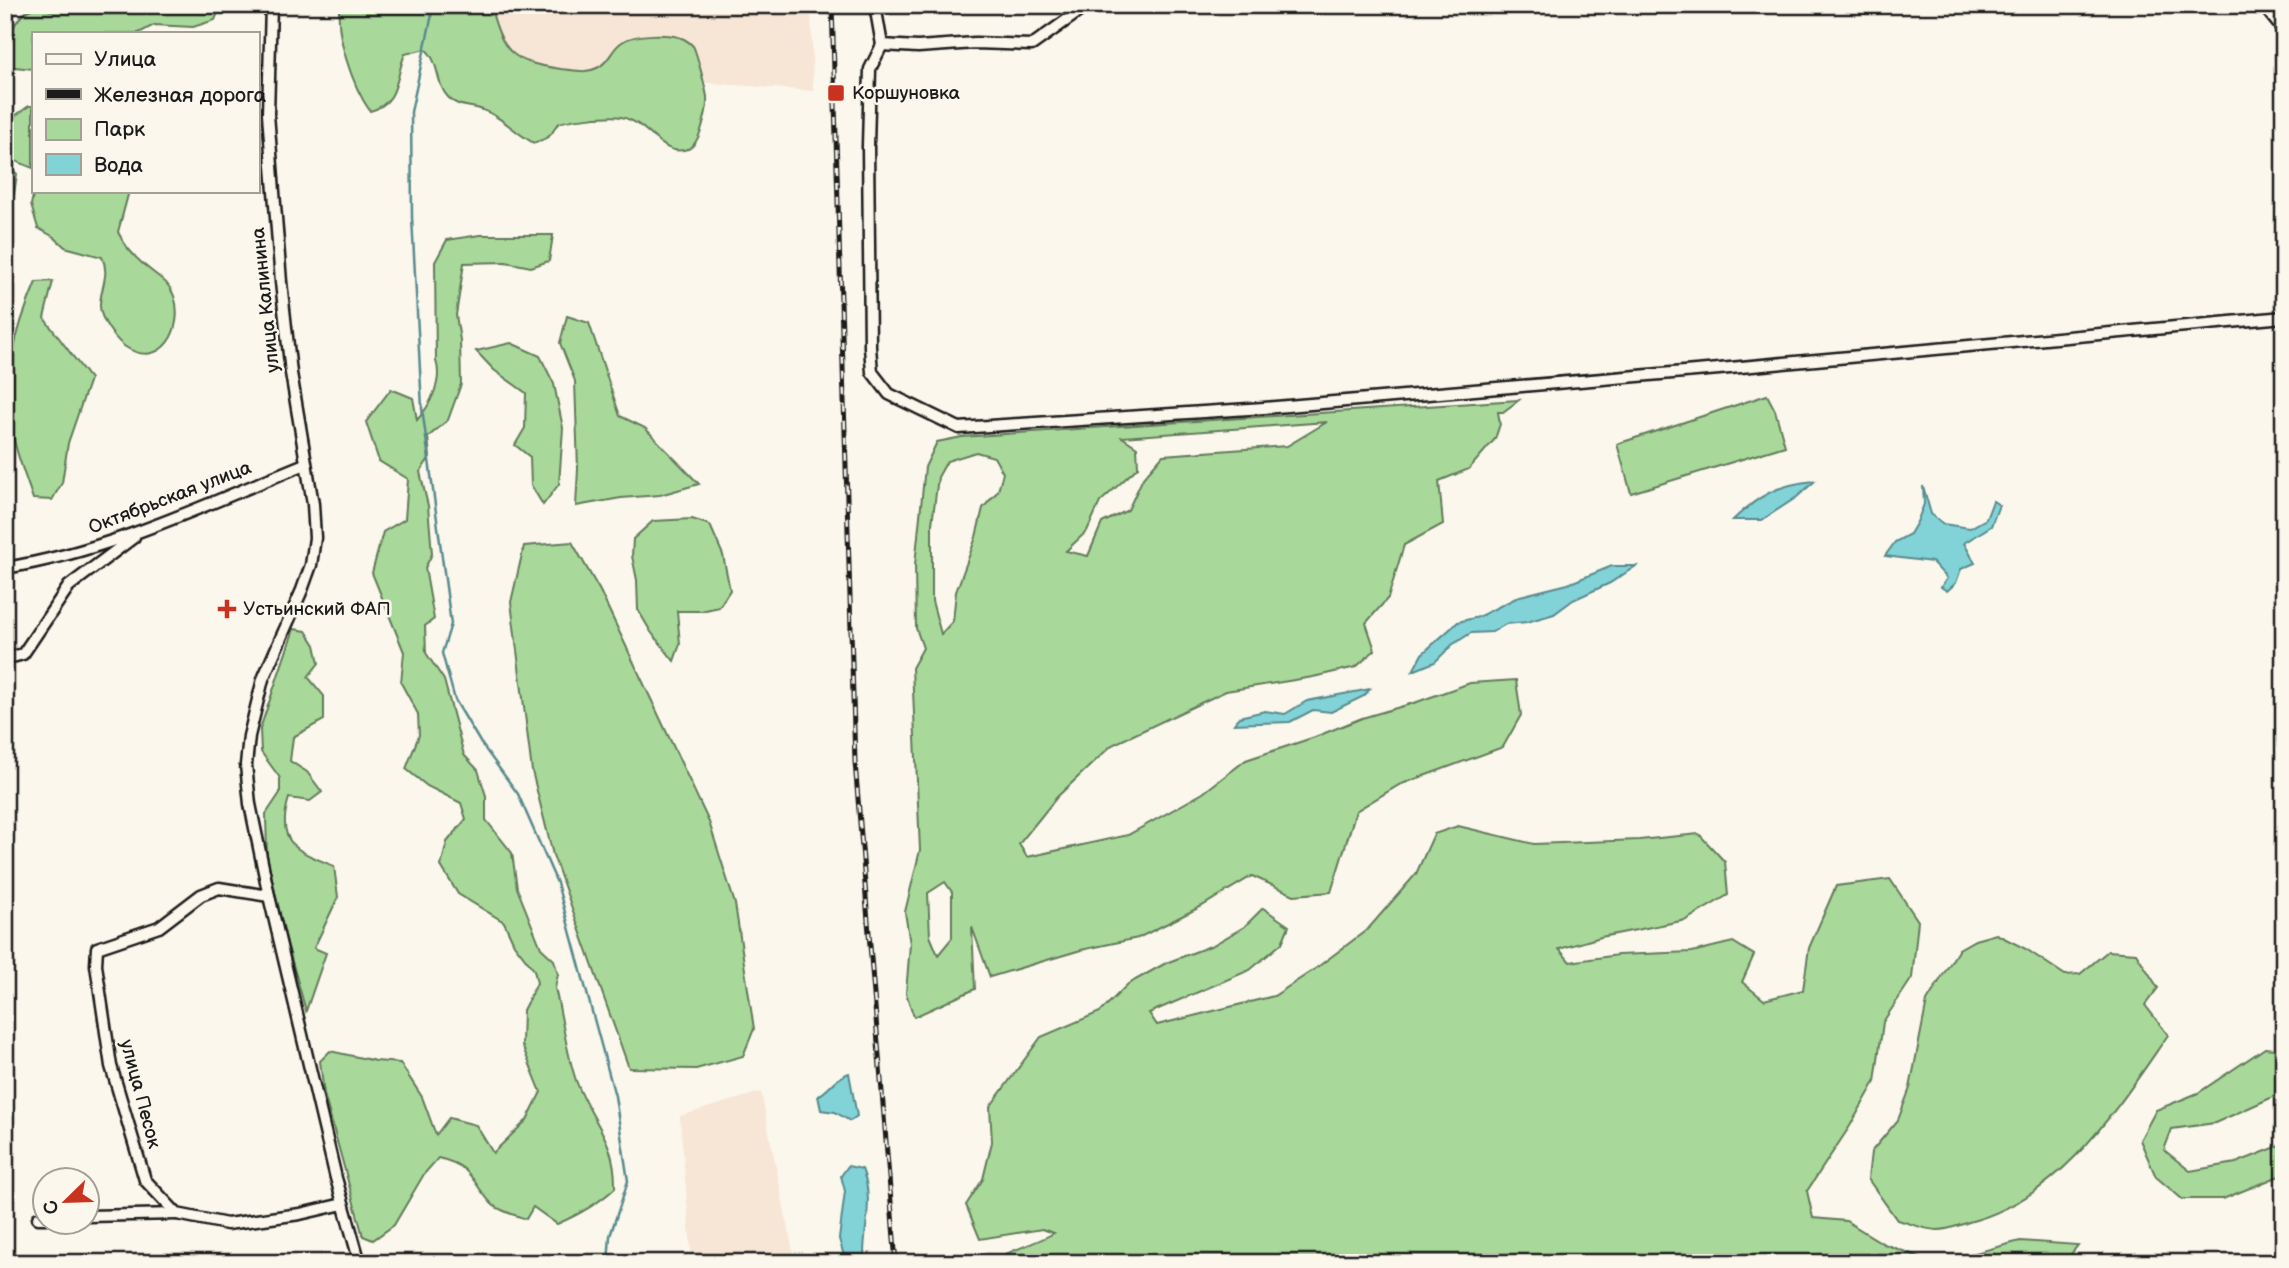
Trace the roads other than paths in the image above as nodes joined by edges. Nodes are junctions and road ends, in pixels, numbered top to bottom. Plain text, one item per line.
1 (271, 5) edge
2 (875, 5) edge
3 (1088, 5) edge
4 (2263, 5) edge
5 (2284, 31) edge
6 (882, 45) junction
7 (2284, 317) edge
8 (304, 464) junction
9 (140, 532) junction
10 (5, 568) edge
11 (5, 659) edge
12 (269, 896) junction
13 (343, 1204) junction
14 (177, 1214) junction
15 (102, 1216) edge
16 (360, 1263) edge

1 - 8 street, улица Калинина
2 - 6 street
3 - 6 street
4 - 5 street
6 - 7 street
8 - 9 street, Октябрьская улица
8 - 12 street
9 - 10 street, Октябрьская улица
9 - 11 street
12 - 13 street
12 - 14 street, улица Песок
13 - 14 street
13 - 16 street
14 - 15 street

